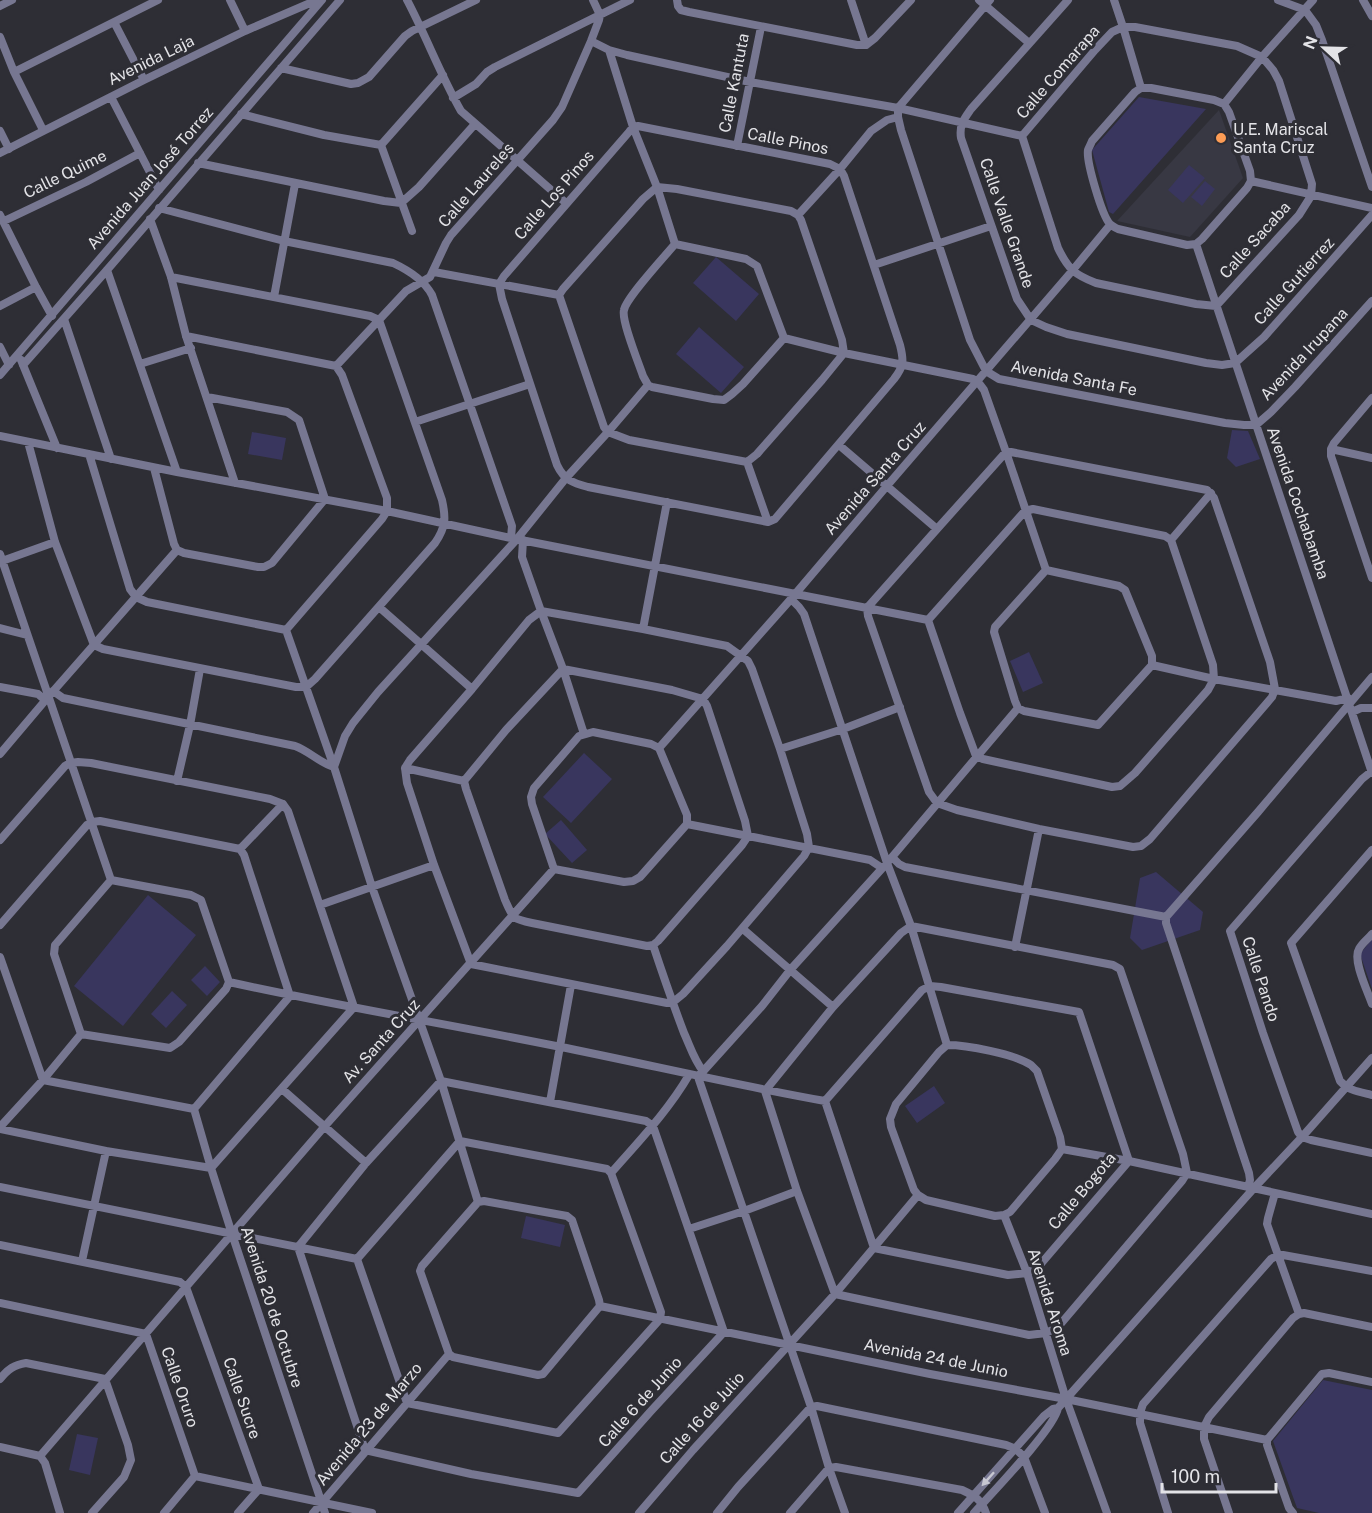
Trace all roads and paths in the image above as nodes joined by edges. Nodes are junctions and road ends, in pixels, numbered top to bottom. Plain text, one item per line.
1 (12, 0) edge
2 (158, 0) edge
3 (230, 0) edge
4 (318, 0) edge
5 (322, 0) edge
6 (340, 0) edge
7 (407, 0) edge
8 (476, 0) edge
9 (593, 0) edge
10 (630, 0) edge
11 (677, 0) edge
12 (851, 0) edge
13 (911, 0) edge
14 (1068, 0) edge
15 (1114, 0) edge
16 (1278, 0) edge
17 (1313, 0) edge
18 (1364, 0) edge
19 (984, 2) edge
20 (0, 6) edge
21 (1305, 10) junction
22 (600, 15) junction
23 (1372, 16) edge
24 (114, 22) junction
25 (421, 27) junction
26 (761, 27) junction
27 (1123, 27) junction
28 (245, 31) junction
29 (0, 37) edge
30 (591, 41) junction
31 (1029, 43) junction
32 (866, 45) junction
33 (609, 50) junction
34 (1262, 57) junction
35 (280, 68) junction
36 (14, 72) junction
37 (443, 75) junction
38 (144, 80) junction
39 (750, 82) junction
40 (1141, 88) junction
41 (111, 97) junction
42 (453, 98) junction
43 (1224, 104) junction
44 (898, 108) junction
45 (241, 114) junction
46 (898, 117) junction
47 (961, 123) junction
48 (475, 124) junction
49 (633, 128) junction
50 (44, 130) junction
51 (0, 131) edge
52 (1022, 136) junction
53 (381, 145) junction
54 (737, 146) junction
55 (9, 149) junction
56 (0, 153) edge
57 (140, 153) junction
58 (516, 161) junction
59 (198, 163) junction
60 (840, 169) junction
61 (1251, 181) junction
62 (295, 184) junction
63 (1372, 186) edge
64 (657, 187) junction
65 (159, 190) junction
66 (1311, 196) junction
67 (401, 202) junction
68 (566, 203) junction
69 (159, 208) junction
70 (1372, 208) edge
71 (798, 215) junction
72 (1372, 215) edge
73 (2, 218) edge
74 (150, 219) junction
75 (1110, 225) junction
76 (991, 226) junction
77 (412, 231) dead end
78 (284, 241) junction
79 (675, 244) junction
80 (938, 244) junction
81 (1196, 244) junction
82 (874, 265) junction
83 (108, 270) junction
84 (1072, 271) junction
85 (434, 272) junction
86 (171, 277) junction
87 (423, 282) junction
88 (499, 284) junction
89 (36, 287) junction
90 (559, 296) junction
91 (274, 297) junction
92 (1372, 301) edge
93 (0, 306) edge
94 (1216, 306) junction
95 (52, 316) junction
96 (64, 319) junction
97 (379, 320) junction
98 (1031, 320) junction
99 (186, 336) junction
100 (784, 338) junction
101 (0, 347) edge
102 (191, 348) junction
103 (844, 353) junction
104 (19, 354) junction
105 (1235, 363) junction
106 (140, 364) junction
107 (9, 365) junction
108 (23, 365) junction
109 (903, 365) junction
110 (336, 366) junction
111 (986, 371) junction
112 (0, 375) edge
113 (978, 382) junction
114 (530, 384) junction
115 (648, 385) junction
116 (207, 397) junction
117 (1372, 398) edge
118 (470, 405) junction
119 (416, 422) junction
120 (1256, 425) junction
121 (608, 432) junction
122 (0, 436) edge
123 (28, 442) junction
124 (839, 444) junction
125 (57, 447) junction
126 (1331, 449) junction
127 (1006, 452) junction
128 (89, 454) junction
129 (1372, 458) edge
130 (111, 459) junction
131 (747, 462) junction
132 (154, 468) junction
133 (177, 472) junction
134 (566, 478) junction
135 (235, 483) junction
136 (886, 487) junction
137 (1211, 493) junction
138 (325, 499) junction
139 (667, 502) junction
140 (387, 511) junction
141 (1025, 511) junction
142 (768, 522) junction
143 (445, 523) junction
144 (937, 529) junction
145 (517, 539) junction
146 (1171, 540) junction
147 (56, 542) junction
148 (177, 550) junction
149 (1, 557) edge
150 (656, 566) junction
151 (1046, 570) junction
152 (3, 574) edge
153 (1372, 578) edge
154 (793, 596) junction
155 (136, 597) junction
156 (379, 607) junction
157 (867, 608) junction
158 (541, 611) junction
159 (928, 620) junction
160 (0, 628) edge
161 (643, 629) junction
162 (286, 630) junction
163 (27, 635) junction
164 (94, 645) junction
165 (421, 645) junction
166 (741, 655) junction
167 (1152, 665) junction
168 (200, 669) junction
169 (563, 669) junction
170 (1372, 677) edge
171 (1214, 679) junction
172 (0, 687) edge
173 (306, 687) junction
174 (472, 689) junction
175 (1275, 689) junction
176 (49, 696) junction
177 (703, 699) junction
178 (1350, 704) junction
179 (900, 707) junction
180 (1018, 708) junction
181 (1372, 708) edge
182 (190, 725) junction
183 (843, 729) junction
184 (584, 734) junction
185 (659, 748) junction
186 (780, 749) junction
187 (0, 754) edge
188 (976, 756) junction
189 (70, 763) junction
190 (334, 767) junction
191 (405, 768) junction
192 (1372, 772) edge
193 (177, 781) junction
194 (464, 781) junction
195 (937, 803) junction
196 (283, 804) junction
197 (92, 822) junction
198 (687, 824) junction
199 (1039, 829) junction
200 (748, 836) junction
201 (0, 840) edge
202 (809, 847) junction
203 (240, 849) junction
204 (1372, 850) edge
205 (887, 863) junction
206 (434, 866) junction
207 (554, 869) junction
208 (111, 880) junction
209 (372, 887) junction
210 (1027, 891) junction
211 (320, 905) junction
212 (512, 916) junction
213 (1166, 917) junction
214 (0, 925) edge
215 (910, 926) junction
216 (743, 929) junction
217 (1372, 934) edge
218 (653, 945) junction
219 (1015, 947) junction
220 (0, 957) edge
221 (471, 964) junction
222 (791, 969) junction
223 (229, 982) junction
224 (572, 985) junction
225 (930, 986) junction
226 (290, 996) junction
227 (672, 1003) junction
228 (1372, 1004) edge
229 (354, 1007) junction
230 (833, 1007) junction
231 (419, 1019) junction
232 (81, 1034) junction
233 (947, 1045) junction
234 (560, 1047) junction
235 (1372, 1058) edge
236 (697, 1074) junction
237 (43, 1080) junction
238 (441, 1081) junction
239 (1345, 1087) junction
240 (282, 1089) junction
241 (765, 1091) junction
242 (1372, 1095) edge
243 (825, 1101) junction
244 (550, 1102) junction
245 (194, 1109) junction
246 (325, 1126) junction
247 (653, 1126) junction
248 (0, 1128) edge
249 (1302, 1137) junction
250 (460, 1141) junction
251 (1062, 1149) junction
252 (106, 1151) junction
253 (1372, 1153) edge
254 (1129, 1161) junction
255 (366, 1163) junction
256 (211, 1168) junction
257 (611, 1173) junction
258 (1187, 1173) junction
259 (0, 1187) edge
260 (1251, 1187) junction
261 (798, 1191) junction
262 (1275, 1193) junction
263 (918, 1195) junction
264 (478, 1202) junction
265 (94, 1207) junction
266 (744, 1211) junction
267 (1372, 1214) edge
268 (1004, 1215) junction
269 (689, 1229) junction
270 (232, 1234) junction
271 (0, 1245) edge
272 (298, 1247) junction
273 (874, 1248) junction
274 (1278, 1255) junction
275 (357, 1259) junction
276 (82, 1261) junction
277 (1372, 1271) edge
278 (1027, 1273) junction
279 (186, 1287) junction
280 (835, 1294) junction
281 (0, 1303) edge
282 (600, 1306) junction
283 (1299, 1314) junction
284 (660, 1319) junction
285 (1372, 1327) edge
286 (724, 1332) junction
287 (146, 1334) junction
288 (1046, 1334) junction
289 (789, 1344) junction
290 (449, 1354) junction
291 (0, 1379) edge
292 (105, 1379) junction
293 (1372, 1382) edge
294 (1066, 1399) junction
295 (407, 1402) junction
296 (811, 1407) junction
297 (1058, 1408) junction
298 (1140, 1413) junction
299 (1204, 1427) junction
300 (1267, 1440) junction
301 (0, 1447) edge
302 (1016, 1449) junction
303 (365, 1450) junction
304 (40, 1456) junction
305 (1024, 1457) junction
306 (829, 1468) junction
307 (195, 1476) junction
308 (259, 1489) junction
309 (974, 1495) junction
310 (321, 1503) junction
311 (983, 1503) junction
312 (60, 1513) edge
313 (92, 1513) edge
314 (164, 1513) edge
315 (238, 1513) edge
316 (313, 1513) edge
317 (325, 1513) edge
318 (372, 1513) edge
319 (639, 1513) edge
320 (717, 1513) edge
321 (790, 1513) edge
322 (845, 1513) edge
323 (958, 1513) edge
324 (974, 1513) edge
325 (986, 1513) edge
326 (1045, 1513) edge
327 (1107, 1513) edge
328 (1168, 1513) edge
329 (1229, 1513) edge
330 (1293, 1513) edge

1 - 20 street
2 - 24 street
3 - 28 street
4 - 28 street, Avenida Laja
5 - 65 street, Avenida Juan José Torrez
6 - 35 street
7 - 25 street
8 - 25 street
9 - 22 street
10 - 22 street
11 - 26 street
12 - 32 street
13 - 32 street
14 - 31 street
15 - 27 street
16 - 21 street
17 - 21 street
18 - 23 street
19 - 31 street
19 - 44 street
21 - 34 street
21 - 63 street
22 - 30 street, Calle Laureles
22 - 42 street
24 - 36 street
24 - 38 street
25 - 35 street
25 - 37 street
26 - 32 street
26 - 39 street, Calle Kantuta
27 - 34 street
27 - 40 street
27 - 52 street, Calle Comarapa
28 - 38 street, Avenida Laja
29 - 36 street
30 - 33 street
30 - 58 street, Calle Laureles
31 - 47 street
33 - 39 street
33 - 49 street
34 - 43 street
34 - 66 street, Calle Sacaba
35 - 45 street
36 - 50 street
37 - 42 street
37 - 53 street
38 - 41 street, Avenida Laja
39 - 44 street
39 - 54 street, Calle Kantuta
40 - 43 street
40 - 75 street
41 - 50 street, Avenida Laja
41 - 57 street
42 - 48 street
43 - 61 street
44 - 46 street, Avenida Santa Fe
44 - 47 street
45 - 53 street
45 - 59 street
46 - 60 street
46 - 80 street, Avenida Santa Fe
47 - 52 street
47 - 76 street, Calle Valle Grande
48 - 58 street
48 - 67 street
49 - 54 street, Calle Pinos
49 - 64 street
49 - 68 street, Calle Los Pinos
50 - 55 street, Avenida Laja
51 - 55 street
52 - 84 street, Calle Comarapa
53 - 67 street
54 - 60 street, Calle Pinos
55 - 56 street, Avenida Laja
57 - 65 street
57 - 73 street, Calle Quime
58 - 68 street
58 - 85 street, Calle Laureles
59 - 62 street
59 - 69 street
60 - 71 street
60 - 82 street, Calle Pinos
61 - 66 street
61 - 81 street
62 - 67 street
62 - 78 street
64 - 71 street
64 - 79 street
64 - 90 street
65 - 95 street, Avenida Juan José Torrez
66 - 70 street
66 - 94 street, Calle Sacaba
67 - 77 street
68 - 88 street, Calle Los Pinos
69 - 74 street
69 - 78 street
71 - 103 street
72 - 105 street, Calle Gutierrez
73 - 89 street
74 - 83 street
74 - 86 street
75 - 81 street
75 - 84 street, Avenida Santa Cruz
76 - 80 street
76 - 98 street, Calle Valle Grande
78 - 87 street
78 - 91 street
79 - 100 street
79 - 115 street
80 - 82 street
80 - 111 street, Avenida Santa Fe
81 - 94 street, Avenida Cochabamba
82 - 109 street, Calle Pinos
83 - 96 street
83 - 106 street
84 - 94 street
84 - 98 street, Avenida Santa Cruz
85 - 87 street, Calle Laureles
85 - 88 street
86 - 91 street
86 - 99 street
87 - 97 street, Calle Laureles
87 - 118 street
88 - 90 street
88 - 114 street
89 - 93 street
89 - 95 street
90 - 121 street
91 - 97 street
92 - 120 street, Avenida Irupana
94 - 105 street, Avenida Cochabamba
95 - 104 street, Avenida Juan José Torrez
96 - 108 street
96 - 130 street
97 - 110 street, Calle Laureles
97 - 119 street
98 - 105 street
98 - 111 street, Avenida Santa Cruz
99 - 102 street
99 - 110 street
100 - 103 street
100 - 115 street
101 - 107 street
102 - 106 street
102 - 116 street
103 - 109 street
103 - 131 street
104 - 107 street, Avenida Juan José Torrez
104 - 108 street
105 - 120 street, Avenida Cochabamba
106 - 133 street
107 - 112 street, Avenida Juan José Torrez
108 - 125 street
109 - 113 street
109 - 124 street
110 - 140 street
111 - 113 street, Avenida Santa Cruz
111 - 120 street, Avenida Santa Fe
113 - 127 street
113 - 136 street, Avenida Santa Cruz
114 - 118 street
114 - 134 street
115 - 121 street
116 - 135 street
116 - 138 street
117 - 126 street
118 - 119 street
118 - 145 street
119 - 143 street
120 - 178 street, Avenida Cochabamba
121 - 131 street
121 - 134 street
122 - 123 street
123 - 125 street
123 - 147 street
124 - 136 street
124 - 142 street
125 - 128 street
126 - 129 street
126 - 153 street
127 - 137 street
127 - 141 street
127 - 144 street
128 - 130 street
128 - 155 street
130 - 132 street
131 - 142 street
132 - 133 street
132 - 148 street
133 - 135 street
134 - 139 street
134 - 145 street
135 - 138 street
136 - 144 street
136 - 154 street, Avenida Santa Cruz
137 - 146 street
137 - 175 street
138 - 140 street
138 - 148 street
139 - 142 street
139 - 150 street
140 - 143 street
140 - 162 street
141 - 146 street
141 - 151 street
141 - 159 street
143 - 145 street
143 - 156 street
144 - 157 street
145 - 150 street
145 - 158 street
145 - 165 street
146 - 171 street
147 - 149 street
147 - 164 street
148 - 155 street
149 - 152 street
150 - 154 street
150 - 161 street
151 - 167 street
151 - 180 street
152 - 163 street
154 - 157 street
154 - 166 street, Avenida Santa Cruz
154 - 183 street
155 - 162 street
155 - 164 street
156 - 165 street
156 - 173 street
157 - 159 street
157 - 179 street
158 - 161 street
158 - 169 street
158 - 174 street
159 - 188 street
160 - 163 street
161 - 166 street
162 - 173 street
163 - 176 street
164 - 168 street
164 - 176 street
165 - 174 street
165 - 190 street
166 - 177 street, Avenida Santa Cruz
166 - 186 street
167 - 171 street
167 - 180 street
168 - 173 street
168 - 182 street
169 - 177 street
169 - 184 street
169 - 194 street
170 - 178 street
171 - 175 street
171 - 188 street
172 - 176 street
173 - 190 street
174 - 191 street
175 - 178 street
175 - 199 street
176 - 182 street
176 - 187 street
176 - 189 street
177 - 185 street, Avenida Santa Cruz
177 - 200 street
178 - 181 street
178 - 192 street, Avenida Cochabamba
178 - 213 street
179 - 183 street
179 - 195 street
180 - 188 street
182 - 190 street
182 - 193 street
183 - 186 street
183 - 205 street
184 - 185 street
184 - 207 street
185 - 198 street
186 - 202 street
188 - 195 street
189 - 193 street
189 - 197 street
189 - 201 street
190 - 209 street
191 - 194 street
191 - 206 street
192 - 249 street, Calle Pando
193 - 196 street
194 - 212 street
195 - 199 street
195 - 205 street
196 - 203 street
196 - 211 street
197 - 203 street
197 - 208 street
197 - 214 street
198 - 200 street
198 - 207 street
199 - 210 street
200 - 202 street
200 - 218 street
202 - 205 street
202 - 216 street
203 - 226 street
204 - 239 street
205 - 210 street
205 - 215 street
205 - 222 street
206 - 209 street
206 - 221 street
207 - 212 street, Av. Santa Cruz
208 - 223 street
208 - 232 street
209 - 211 street
209 - 231 street
210 - 213 street
210 - 219 street
211 - 229 street
212 - 218 street
212 - 221 street, Av. Santa Cruz
213 - 260 street
215 - 219 street
215 - 225 street
215 - 230 street
216 - 222 street
216 - 227 street
217 - 228 street
218 - 227 street
219 - 258 street
220 - 237 street
221 - 224 street
221 - 231 street, Av. Santa Cruz
222 - 230 street
222 - 236 street
223 - 226 street
223 - 232 street
224 - 227 street
224 - 234 street
225 - 233 street
225 - 243 street
225 - 254 street, Calle Bogota
226 - 229 street
226 - 245 street
227 - 236 street
229 - 231 street
229 - 240 street
230 - 241 street
231 - 234 street
231 - 238 street
231 - 246 street, Av. Santa Cruz
232 - 237 street
233 - 251 street
233 - 263 street
234 - 236 street
234 - 244 street
235 - 239 street
236 - 241 street
236 - 247 street
236 - 266 street
237 - 245 street
237 - 248 street
238 - 244 street
238 - 250 street
238 - 255 street
239 - 242 street
239 - 249 street
240 - 246 street
240 - 256 street
241 - 243 street
241 - 261 street
243 - 273 street
244 - 247 street
245 - 256 street, Avenida 20 de Octubre
246 - 255 street
246 - 270 street, Av. Santa Cruz
247 - 257 street
247 - 269 street
248 - 252 street
249 - 253 street
249 - 260 street
250 - 257 street
250 - 264 street
250 - 275 street
251 - 254 street
251 - 268 street
252 - 256 street
252 - 265 street
254 - 258 street
254 - 278 street, Calle Bogota
255 - 272 street
256 - 270 street, Avenida 20 de Octubre
257 - 284 street
258 - 260 street
258 - 288 street
259 - 265 street
260 - 262 street
260 - 294 street
261 - 266 street
261 - 280 street
262 - 267 street
262 - 274 street
263 - 268 street
263 - 273 street, Calle 16 de Julio
264 - 282 street
264 - 290 street
265 - 270 street
265 - 276 street
266 - 269 street
266 - 289 street
268 - 278 street, Avenida Aroma
269 - 286 street
270 - 272 street
270 - 279 street, Av. Santa Cruz
270 - 310 street, Avenida 20 de Octubre
271 - 276 street
272 - 275 street
272 - 303 street
273 - 278 street
273 - 280 street, Calle 16 de Julio
274 - 277 street
274 - 283 street
274 - 298 street
275 - 295 street
276 - 279 street
278 - 288 street, Avenida Aroma
279 - 287 street, Av. Santa Cruz
279 - 308 street, Calle Sucre
280 - 288 street
280 - 289 street, Calle 16 de Julio
281 - 287 street, Calle Oruro
282 - 284 street, Avenida 24 de Junio
282 - 290 street
283 - 285 street
283 - 299 street
284 - 286 street, Avenida 24 de Junio
284 - 295 street
286 - 289 street, Avenida 24 de Junio
286 - 303 street, Calle 6 de Junio
287 - 292 street, Av. Santa Cruz
287 - 307 street, Calle Oruro
288 - 294 street, Avenida Aroma
289 - 294 street, Avenida 24 de Junio
289 - 296 street
289 - 319 street, Calle 16 de Julio
290 - 295 street, Avenida 23 de Marzo
291 - 292 street
292 - 304 street, Av. Santa Cruz
292 - 313 street
293 - 300 street
294 - 297 street
294 - 298 street, Avenida 24 de Junio
294 - 327 street, Avenida Aroma
295 - 303 street, Avenida 23 de Marzo
296 - 302 street
296 - 306 street
296 - 320 street
297 - 302 street
297 - 305 street
298 - 299 street, Avenida 24 de Junio
298 - 328 street
299 - 300 street, Avenida 24 de Junio
299 - 329 street
300 - 330 street
301 - 304 street
302 - 305 street
302 -> 309 street
303 - 310 street, Avenida 23 de Marzo
304 - 312 street
305 - 311 street
305 - 326 street
306 - 309 street
306 - 321 street
306 - 322 street
307 - 308 street
307 - 314 street
308 - 310 street
308 - 315 street
309 - 311 street
309 - 323 street
310 - 316 street, Avenida 23 de Marzo
310 - 317 street, Avenida 20 de Octubre
310 - 318 street
311 - 324 street
311 - 325 street

